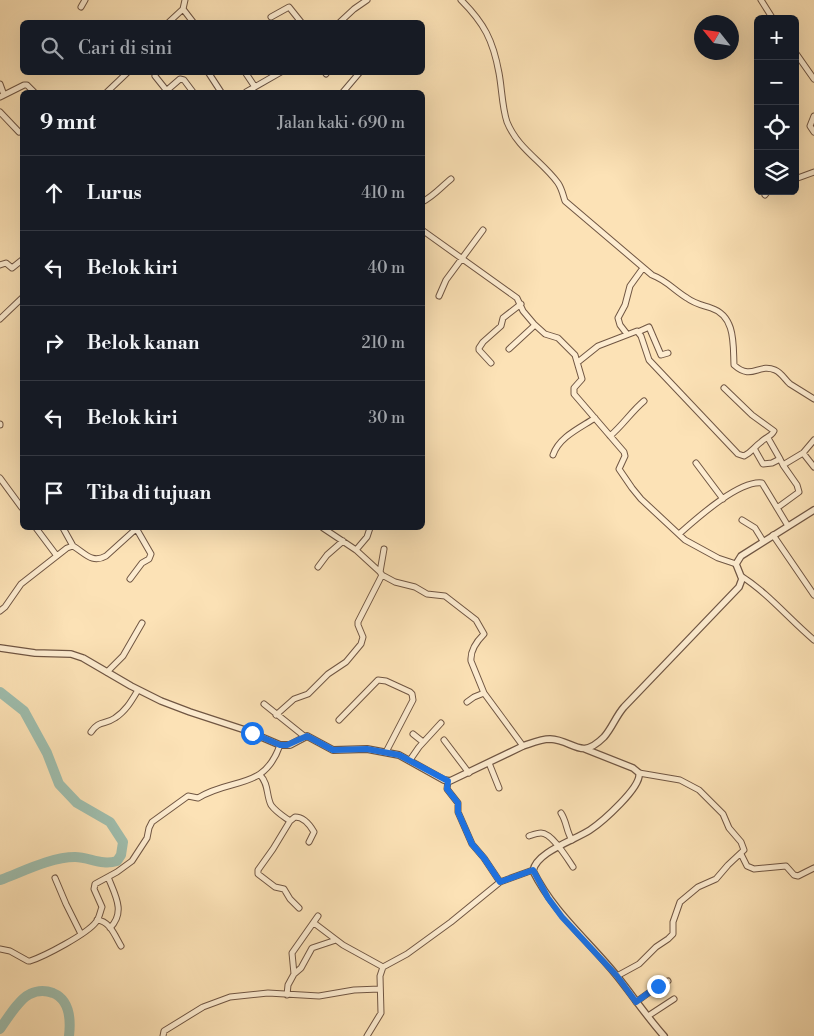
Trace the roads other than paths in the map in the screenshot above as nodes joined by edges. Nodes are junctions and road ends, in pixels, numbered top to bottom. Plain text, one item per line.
1 (85, 0) edge
2 (185, 0) edge
3 (367, 0) edge
4 (461, 0) edge
5 (761, 0) edge
6 (81, 7) dead end
7 (183, 9) junction
8 (770, 15) edge
9 (271, 17) dead end
10 (171, 20) edge
11 (191, 20) edge
12 (300, 20) edge
13 (342, 20) edge
14 (799, 58) edge
15 (125, 75) edge
16 (210, 75) edge
17 (247, 75) edge
18 (276, 75) edge
19 (357, 75) edge
20 (155, 76) dead end
21 (814, 79) edge
22 (0, 84) edge
23 (254, 87) junction
24 (30, 90) edge
25 (110, 90) edge
26 (165, 90) edge
27 (168, 90) edge
28 (191, 90) edge
29 (221, 90) edge
30 (249, 90) edge
31 (345, 90) edge
32 (2, 96) edge
33 (0, 112) edge
34 (814, 116) edge
35 (19, 132) dead end
36 (814, 132) edge
37 (814, 172) edge
38 (799, 178) edge
39 (451, 179) dead end
40 (425, 200) edge
41 (483, 230) dead end
42 (425, 232) edge
43 (462, 260) junction
44 (20, 262) edge
45 (0, 265) edge
46 (643, 268) junction
47 (439, 296) dead end
48 (20, 300) edge
49 (521, 304) junction
50 (0, 319) edge
51 (535, 325) junction
52 (638, 332) junction
53 (627, 334) junction
54 (509, 349) dead end
55 (668, 353) dead end
56 (578, 362) junction
57 (491, 363) dead end
58 (724, 388) dead end
59 (814, 399) edge
60 (644, 400) dead end
61 (595, 418) junction
62 (610, 436) junction
63 (768, 438) junction
64 (814, 440) edge
65 (754, 450) junction
66 (803, 454) junction
67 (553, 455) dead end
68 (780, 459) junction
69 (696, 463) dead end
70 (783, 465) junction
71 (814, 467) edge
72 (0, 478) edge
73 (723, 499) junction
74 (20, 505) edge
75 (777, 508) junction
76 (814, 510) edge
77 (742, 520) dead end
78 (788, 526) junction
79 (38, 530) edge
80 (64, 530) edge
81 (134, 530) edge
82 (137, 530) edge
83 (329, 530) edge
84 (369, 530) edge
85 (679, 534) junction
86 (773, 535) junction
87 (343, 541) junction
88 (763, 541) junction
89 (73, 546) junction
90 (384, 549) dead end
91 (356, 550) junction
92 (57, 556) junction
93 (736, 564) junction
94 (318, 567) dead end
95 (381, 574) junction
96 (741, 576) junction
97 (130, 579) dead end
98 (814, 596) edge
99 (0, 611) edge
100 (142, 624) dead end
101 (814, 640) edge
102 (0, 648) edge
103 (107, 672) junction
104 (138, 690) junction
105 (484, 693) junction
106 (467, 702) dead end
107 (264, 704) dead end
108 (276, 716) junction
109 (339, 720) dead end
110 (441, 723) dead end
111 (91, 732) dead end
112 (414, 734) dead end
113 (304, 736) junction
114 (444, 740) dead end
115 (424, 742) junction
116 (280, 745) junction
117 (523, 746) junction
118 (585, 749) junction
119 (386, 752) junction
120 (410, 760) junction
121 (489, 763) junction
122 (469, 773) junction
123 (639, 773) junction
124 (260, 775) junction
125 (448, 781) junction
126 (499, 788) dead end
127 (561, 813) dead end
128 (290, 821) junction
129 (529, 836) dead end
130 (572, 840) junction
131 (309, 842) dead end
132 (558, 845) junction
133 (741, 854) junction
134 (573, 867) dead end
135 (814, 868) edge
136 (533, 870) junction
137 (108, 876) junction
138 (55, 878) dead end
139 (500, 882) junction
140 (299, 908) dead end
141 (318, 916) dead end
142 (97, 920) junction
143 (314, 923) junction
144 (110, 928) junction
145 (81, 934) junction
146 (336, 940) junction
147 (121, 946) dead end
148 (0, 949) edge
149 (383, 967) junction
150 (294, 974) junction
151 (617, 976) junction
152 (668, 981) dead end
153 (380, 989) junction
154 (287, 995) junction
155 (674, 998) dead end
156 (636, 1002) junction
157 (648, 1016) junction
158 (163, 1036) edge
159 (367, 1036) edge
160 (664, 1036) edge

1 - 6 street
2 - 7 street
3 - 13 street
4 - 46 street
5 - 8 street
7 - 10 street
7 - 11 street
9 - 12 street
14 - 21 street
15 - 25 street
16 - 29 street
17 - 23 street
18 - 23 street
19 - 31 street
20 - 26 street
22 - 32 street
23 - 30 street
24 - 32 street
27 - 28 street
33 - 35 street
34 - 36 street
37 - 38 street
39 - 40 street
41 - 43 street
42 - 43 street
43 - 47 street
43 - 49 street
44 - 45 street
46 - 53 street
46 - 59 street
48 - 50 street
49 - 51 street
49 - 57 street
51 - 54 street
51 - 56 street
52 - 53 street
52 - 55 street
52 - 65 street
53 - 56 street
56 - 61 street
58 - 63 street
60 - 62 street
61 - 62 street
61 - 67 street
62 - 85 street
63 - 65 street
63 - 68 street
64 - 66 street
65 - 68 street
66 - 70 street
66 - 71 street
68 - 70 street
69 - 73 street
70 - 75 street
72 - 74 street
73 - 75 street
73 - 85 street
75 - 78 street
76 - 78 street
77 - 88 street
78 - 86 street
79 - 92 street
80 - 89 street
81 - 89 street
82 - 97 street
83 - 87 street
84 - 91 street
85 - 93 street
86 - 88 street
86 - 98 street
87 - 91 street
87 - 94 street
88 - 93 street
89 - 92 street
90 - 95 street
91 - 95 street
92 - 99 street
93 - 96 street
95 - 105 street
95 - 108 street
96 - 101 street
96 - 118 street
100 - 103 street
102 - 103 street
103 - 104 street
104 - 111 street
104 - 116 street
105 - 106 street
105 - 117 street
107 - 108 street
108 - 113 street
109 - 119 street
110 - 115 street
112 - 115 street
113 - 116 street
113 - 119 street
114 - 122 street
115 - 120 street
116 - 124 street
117 - 118 street
117 - 121 street
118 - 123 street
119 - 120 street
120 - 125 street
121 - 122 street
121 - 126 street
122 - 125 street
123 - 130 street
123 - 133 street
124 - 128 street
124 - 137 street
125 - 139 street
127 - 130 street
128 - 131 street
128 - 140 street
129 - 132 street
130 - 132 street
132 - 134 street
132 - 136 street
133 - 135 street
133 - 151 street
136 - 139 street
136 - 151 street
137 - 142 street
137 - 144 street
138 - 145 street
139 - 149 street
141 - 143 street
142 - 144 street
142 - 145 street
143 - 146 street
143 - 150 street
144 - 147 street
145 - 148 street
146 - 149 street
146 - 150 street
149 - 153 street
150 - 154 street
151 - 156 street
152 - 156 street
153 - 154 street
153 - 159 street
154 - 158 street
155 - 157 street
156 - 157 street
157 - 160 street

